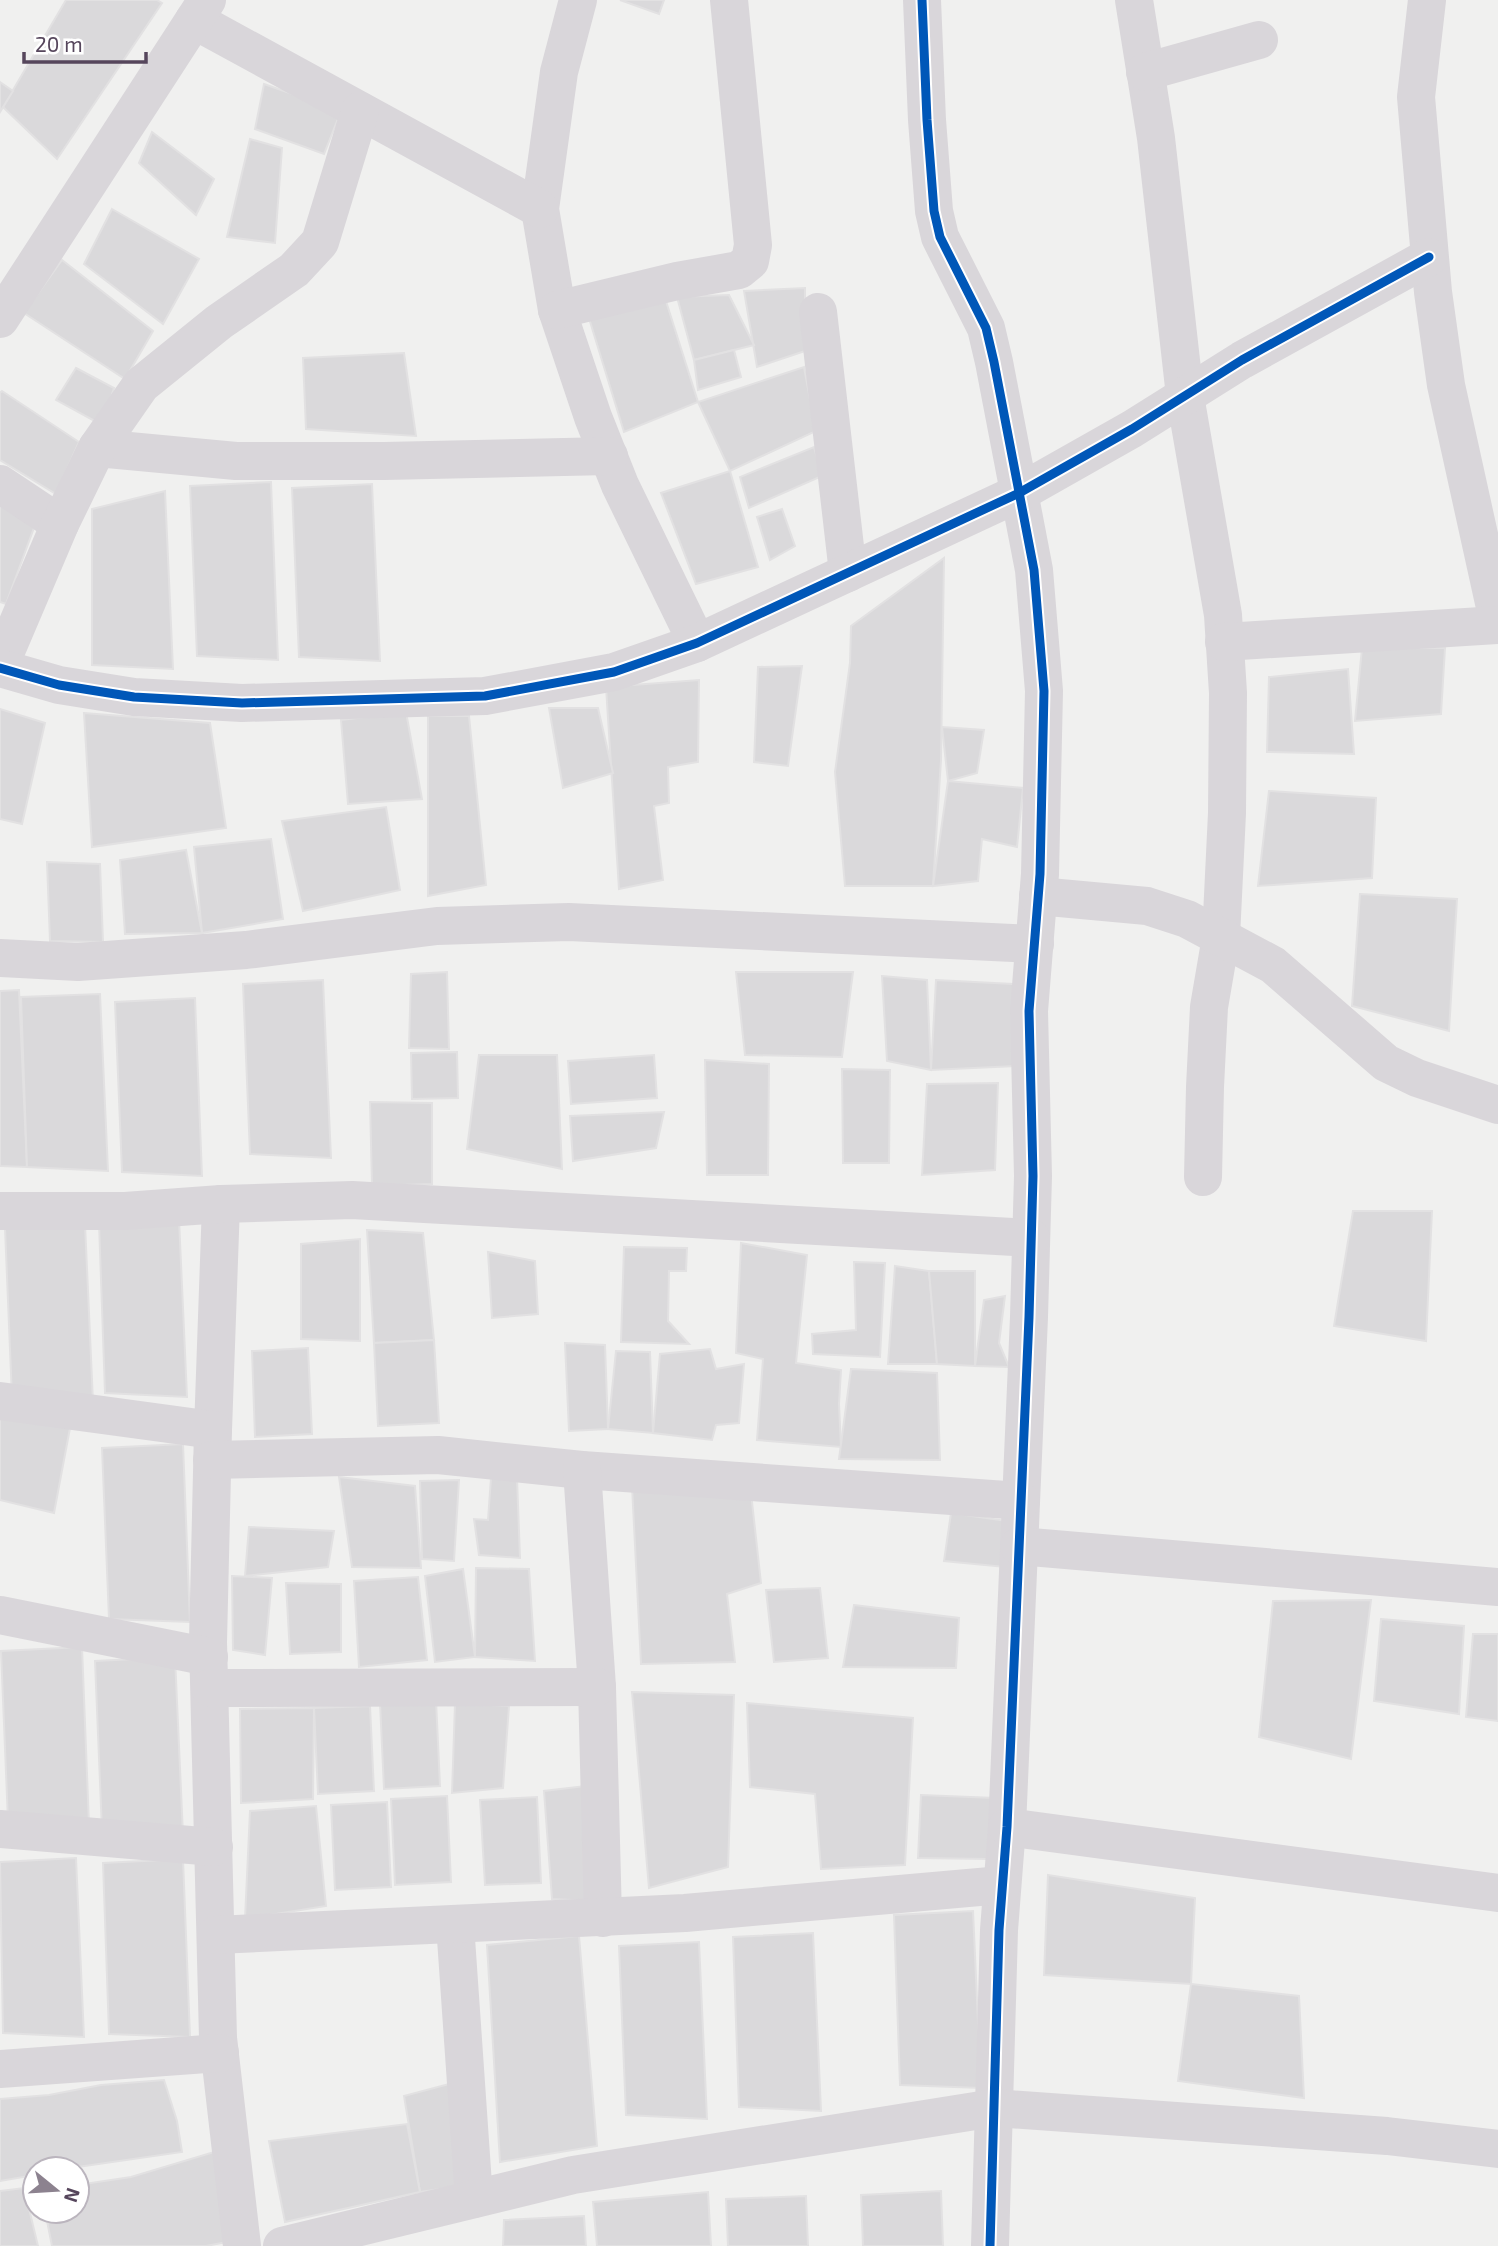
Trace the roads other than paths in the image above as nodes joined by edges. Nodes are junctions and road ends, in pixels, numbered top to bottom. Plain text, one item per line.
1 (578, 0) edge
2 (729, 0) edge
3 (922, 0) edge
4 (1134, 0) edge
5 (1427, 0) edge
6 (200, 10) edge
7 (1259, 40) dead end
8 (1145, 72) junction
9 (360, 111) junction
10 (540, 209) junction
11 (1429, 257) junction
12 (557, 310) junction
13 (818, 312) dead end
14 (0, 319) edge
15 (1185, 396) junction
16 (97, 448) junction
17 (608, 456) junction
18 (0, 484) edge
19 (1019, 493) junction
20 (60, 524) junction
21 (848, 573) junction
22 (1498, 623) edge
23 (1224, 642) junction
24 (697, 643) junction
25 (0, 667) edge
26 (1038, 895) junction
27 (1221, 937) junction
28 (1035, 944) junction
29 (0, 958) edge
30 (1498, 1105) edge
31 (1203, 1177) dead end
32 (221, 1204) junction
33 (0, 1211) edge
34 (1031, 1238) junction
35 (0, 1401) edge
36 (212, 1445) junction
37 (582, 1470) junction
38 (1021, 1501) junction
39 (1019, 1546) junction
40 (1498, 1587) edge
41 (0, 1615) edge
42 (209, 1673) junction
43 (597, 1686) junction
44 (1007, 1827) junction
45 (0, 1829) edge
46 (214, 1847) junction
47 (1002, 1885) junction
48 (1498, 1893) edge
49 (603, 1917) junction
50 (455, 1924) junction
51 (216, 1935) junction
52 (219, 2053) junction
53 (0, 2070) edge
54 (994, 2108) junction
55 (1498, 2149) edge
56 (474, 2199) junction
57 (242, 2246) edge
58 (282, 2246) edge
59 (990, 2246) edge

1 - 10 street
2 - 12 street
3 - 19 street
4 - 8 street
5 - 11 street
6 - 9 street
6 - 14 street
7 - 8 street
8 - 15 street
9 - 10 street
9 - 16 street
10 - 12 street
11 - 15 street
11 - 22 street
12 - 17 street
13 - 21 street
15 - 19 street
15 - 23 street
16 - 17 street
16 - 20 street
17 - 24 street
18 - 20 street
19 - 21 street
19 - 26 street
20 - 25 street
21 - 24 street
22 - 23 street
23 - 27 street
24 - 25 street
26 - 27 street
26 - 28 street
27 - 30 street
27 - 31 street
28 - 29 street
28 - 34 street
32 - 33 street
32 - 34 street
32 - 36 street
34 - 38 street
35 - 36 street
36 - 37 street
36 - 42 street
37 - 38 street
37 - 43 street
38 - 39 street
39 - 40 street
39 - 44 street
41 - 42 street
42 - 43 street
42 - 46 street
43 - 49 street
44 - 47 street
44 - 48 street
45 - 46 street
46 - 51 street
47 - 49 street
47 - 54 street
49 - 50 street
50 - 51 street
50 - 56 street
51 - 52 street
52 - 53 street
52 - 57 street
54 - 55 street
54 - 56 street
54 - 59 street
56 - 58 street

